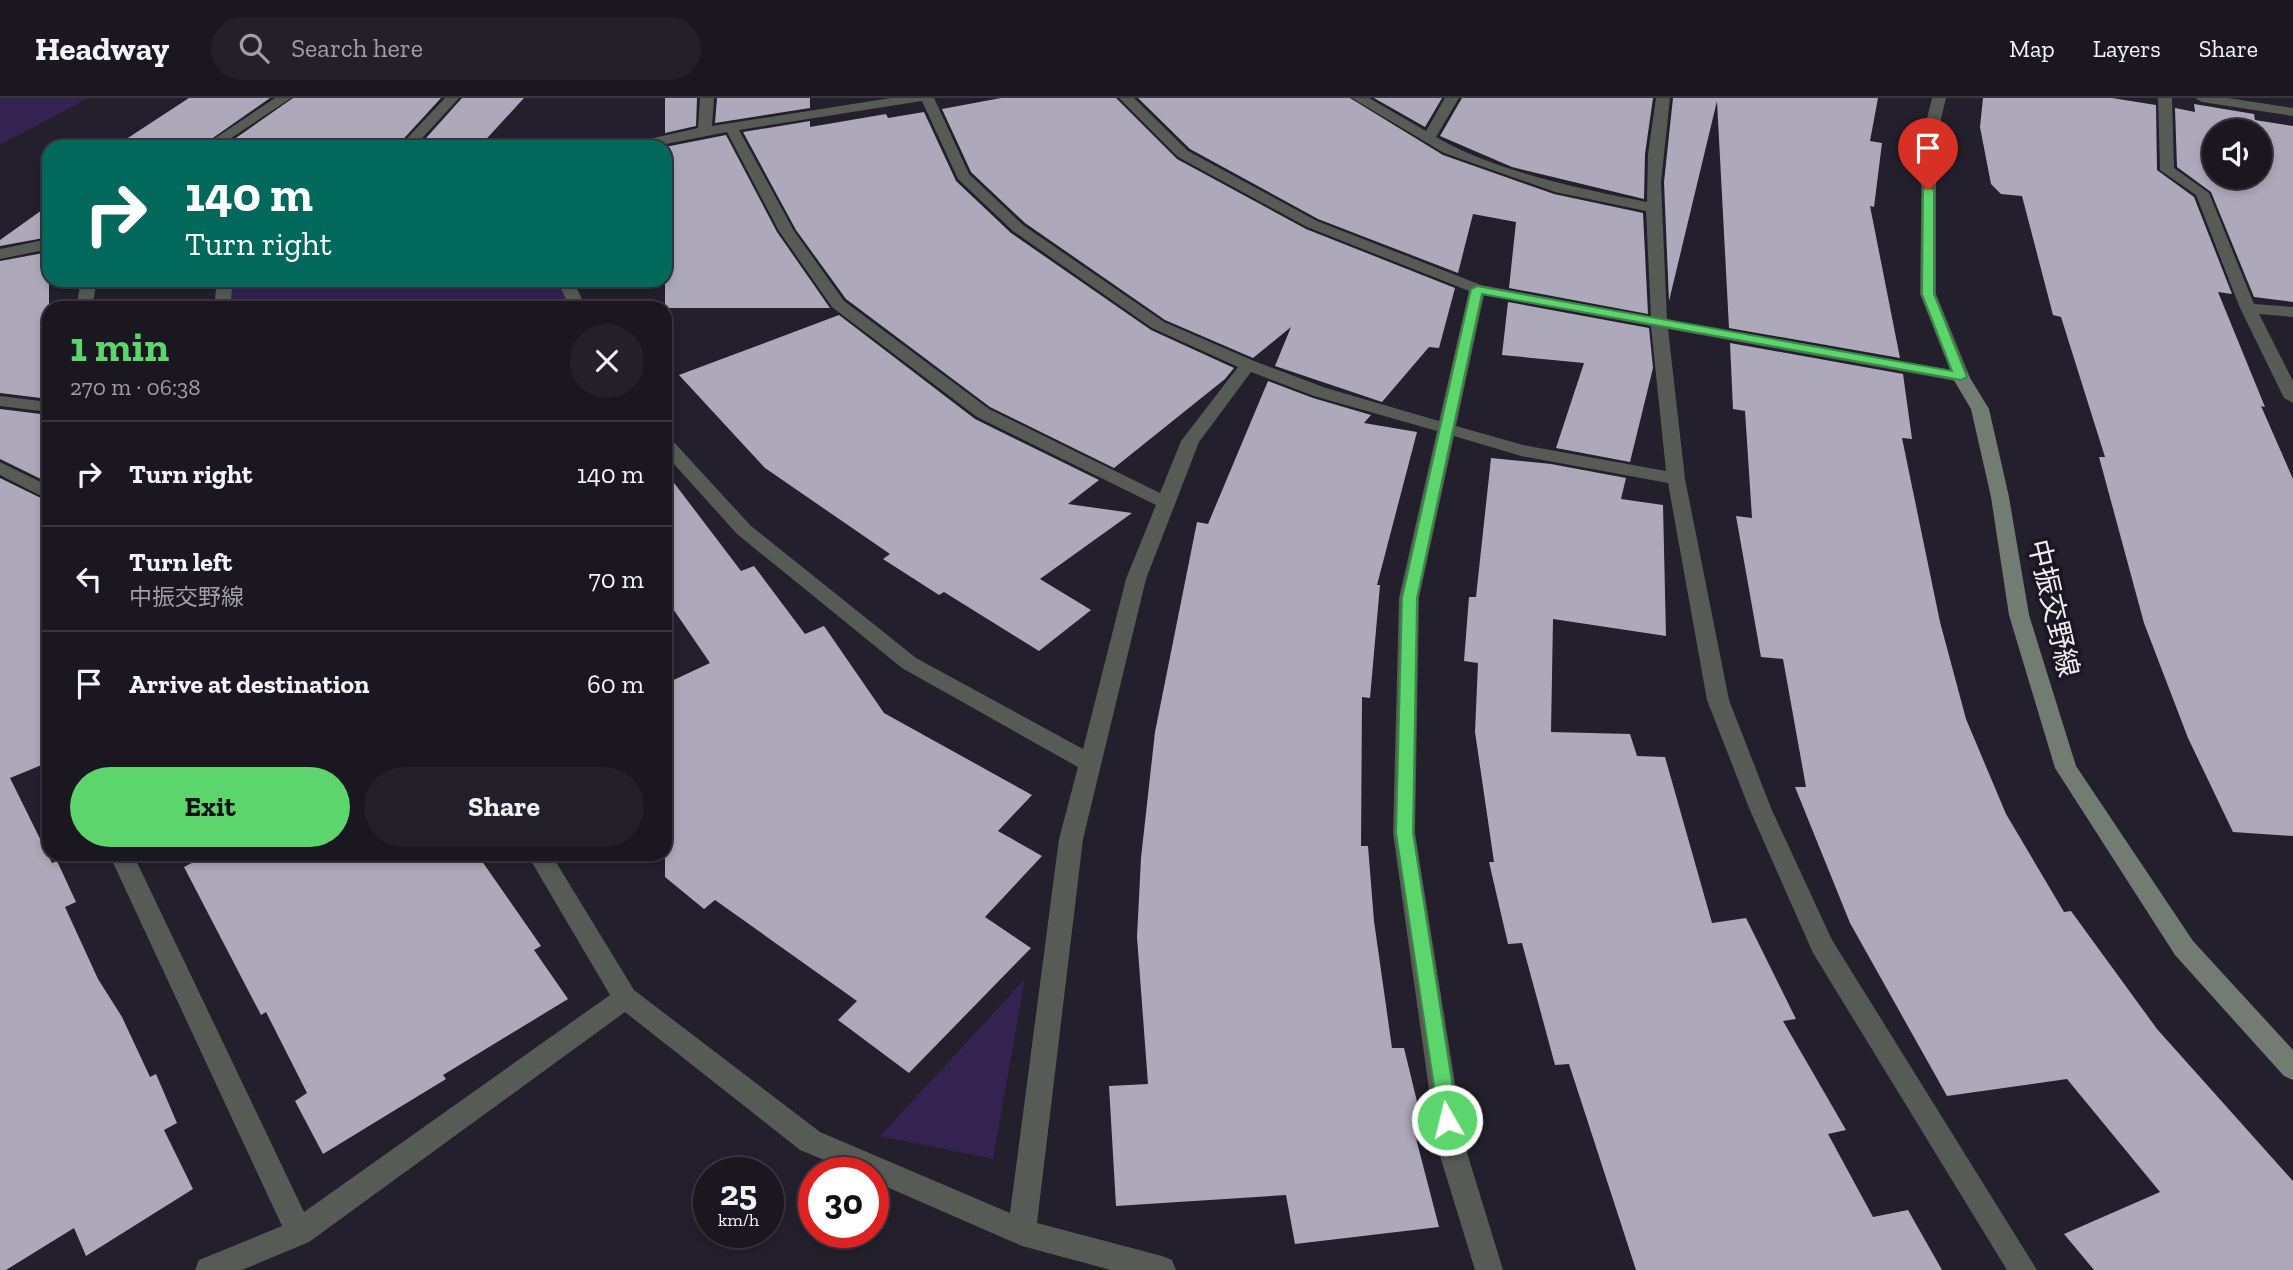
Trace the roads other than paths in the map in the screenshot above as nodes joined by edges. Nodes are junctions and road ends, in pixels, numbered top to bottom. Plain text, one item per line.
1 (284, 98) edge
2 (452, 98) edge
3 (707, 98) edge
4 (917, 98) edge
5 (927, 98) edge
6 (1126, 98) edge
7 (1359, 98) edge
8 (1452, 98) edge
9 (1663, 98) edge
10 (1938, 98) edge
11 (2165, 98) edge
12 (2202, 98) edge
13 (2293, 112) edge
14 (732, 127) junction
15 (705, 131) junction
16 (1428, 138) junction
17 (220, 140) edge
18 (413, 140) edge
19 (664, 140) edge
20 (1653, 208) junction
21 (42, 245) edge
22 (0, 254) edge
23 (1477, 289) junction
24 (2248, 308) junction
25 (2293, 312) edge
26 (1659, 323) junction
27 (1248, 365) junction
28 (1961, 377) junction
29 (2293, 398) edge
30 (0, 401) edge
31 (42, 407) edge
32 (1446, 428) junction
33 (672, 451) edge
34 (0, 468) edge
35 (1676, 479) junction
36 (42, 490) edge
37 (1166, 503) junction
38 (1090, 763) junction
39 (124, 861) edge
40 (543, 861) edge
41 (625, 998) junction
42 (2293, 1068) edge
43 (299, 1232) junction
44 (1022, 1232) junction
45 (209, 1270) edge
46 (1163, 1270) edge
47 (1489, 1270) edge
48 (2022, 1270) edge

1 - 17 street
2 - 18 street
3 - 15 street
4 - 14 street
5 - 27 street
6 - 23 street
7 - 16 street
8 - 16 street
9 - 20 street
10 - 28 street, 中振交野線
11 - 24 street
12 - 13 street
14 - 15 street
14 - 37 street
15 - 19 street
16 - 20 street
20 - 26 street
21 - 22 street
23 - 26 street
23 - 32 street
24 - 25 street
24 - 29 street
26 - 28 street
26 - 35 street
27 - 32 street
27 - 37 street
28 - 42 street, 中振交野線
30 - 31 street
32 - 35 street
32 - 47 street
33 - 38 street
34 - 36 street
35 - 48 street
37 - 38 street
38 - 44 street
39 - 43 street
40 - 41 street
41 - 43 street
41 - 44 street
43 - 45 street
44 - 46 street

